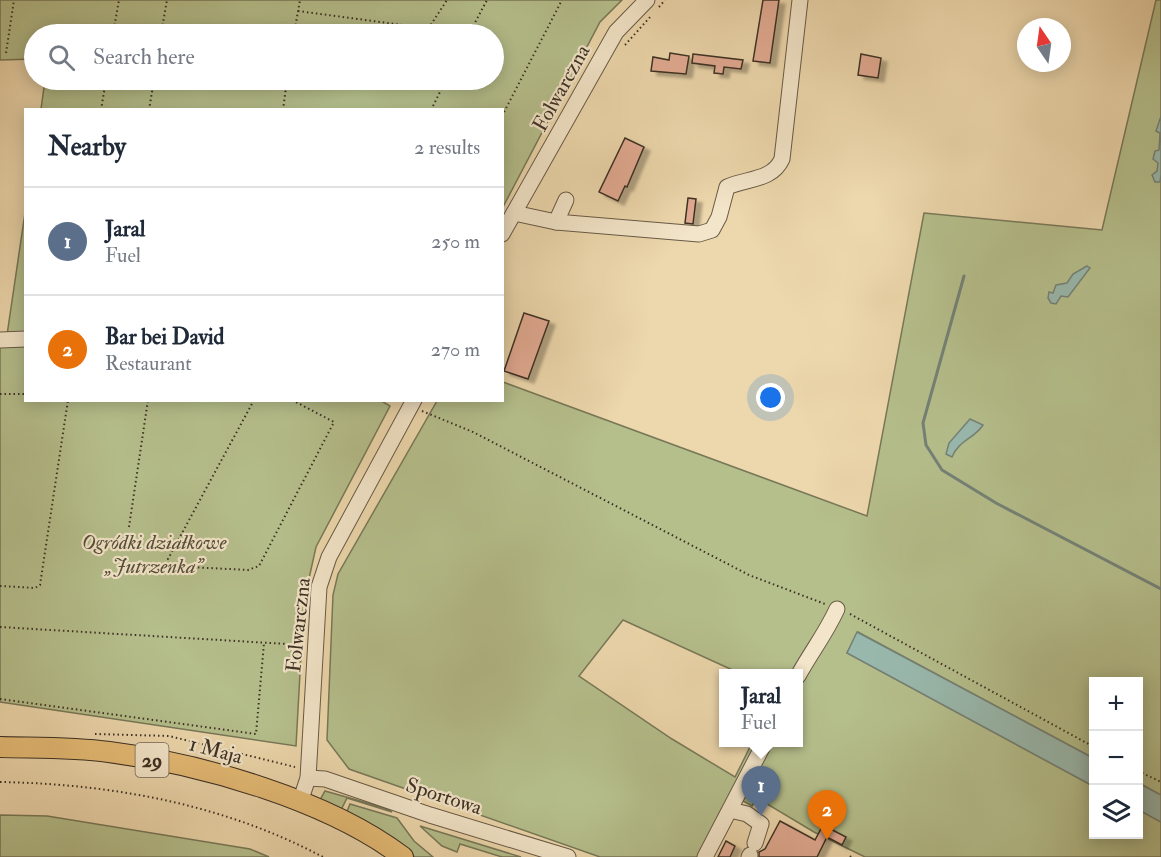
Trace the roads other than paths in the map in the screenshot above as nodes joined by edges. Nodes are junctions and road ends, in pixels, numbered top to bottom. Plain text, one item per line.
1 (647, 0) edge
2 (800, 0) edge
3 (566, 200) dead end
4 (514, 213) junction
5 (556, 222) junction
6 (504, 230) edge
7 (24, 339) edge
8 (0, 340) edge
9 (409, 402) edge
10 (837, 609) road end
11 (802, 669) edge
12 (0, 747) edge
13 (762, 747) edge
14 (308, 772) junction
15 (300, 802) junction
16 (730, 810) junction
17 (751, 852) edge
18 (708, 856) edge
19 (403, 857) edge
20 (568, 857) edge

1 - 4 street, Folwarczna
2 - 5 street
3 - 5 street
4 - 5 street
4 - 6 street, Folwarczna
7 - 8 street
9 - 14 street, Folwarczna
10 - 11 street
12 - 15 main road, 1 Maja / 29
13 - 16 street
14 - 15 street, Folwarczna
14 - 20 street, Sportowa
15 - 19 main road, 1 Maja / 29
16 - 17 street
16 - 18 street

